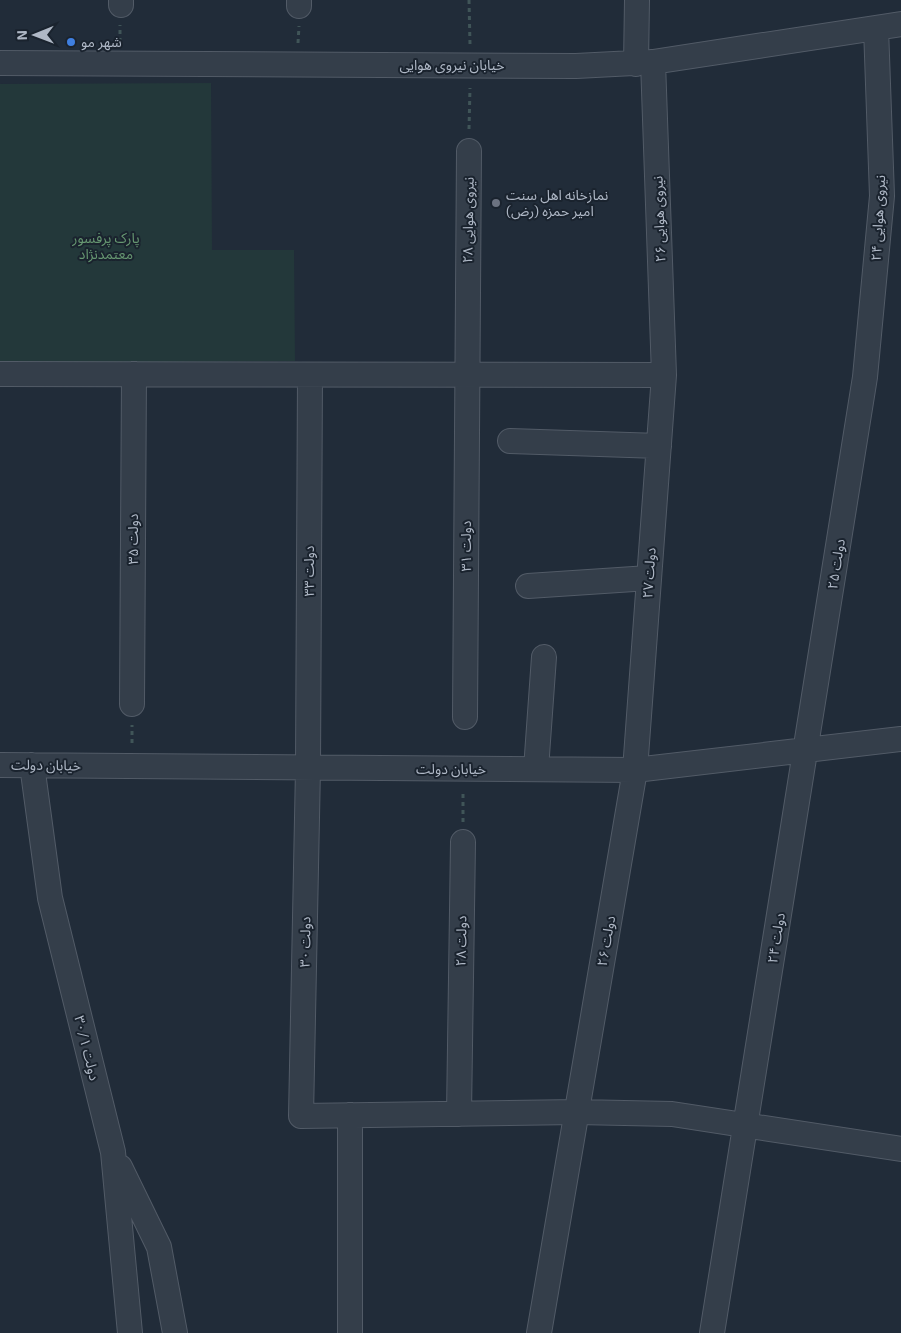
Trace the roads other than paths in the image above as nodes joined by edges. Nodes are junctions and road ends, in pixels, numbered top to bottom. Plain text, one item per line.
1 (637, 0) edge
2 (901, 24) edge
3 (876, 28) junction
4 (0, 63) edge
5 (645, 63) junction
6 (469, 151) road end
7 (0, 374) edge
8 (134, 374) junction
9 (310, 375) junction
10 (467, 375) junction
11 (664, 375) junction
12 (865, 377) joint
13 (510, 442) dead end
14 (659, 446) junction
15 (649, 578) junction
16 (528, 586) dead end
17 (544, 657) dead end
18 (132, 704) road end
19 (465, 717) dead end
20 (901, 739) edge
21 (806, 752) junction
22 (0, 765) edge
23 (32, 765) junction
24 (308, 768) junction
25 (536, 770) junction
26 (635, 770) junction
27 (463, 842) road end
28 (577, 1112) junction
29 (459, 1114) junction
30 (350, 1115) junction
31 (745, 1125) junction
32 (901, 1149) edge
33 (113, 1152) junction
34 (130, 1333) edge
35 (175, 1333) edge
36 (350, 1333) edge
37 (539, 1333) edge
38 (712, 1333) edge

1 - 5 street, نیروی هوایی ۲۶
2 - 3 street, خیابان نیروی هوایی
3 - 5 street, خیابان نیروی هوایی
3 - 12 street, نیروی هوایی ۲۴
4 - 5 street, خیابان نیروی هوایی
5 - 11 street, نیروی هوایی ۲۶
6 - 10 street, نیروی هوایی ۲۸
7 - 8 street
8 - 9 street
8 - 18 street, دولت ۳۵
9 - 10 street
9 - 24 street, دولت ۳۳
10 - 11 street
10 - 19 street, دولت ۳۱
11 - 14 street, دولت ۲۷
12 - 21 street, دولت ۲۵
13 - 14 street
14 - 15 street, دولت ۲۷
15 - 16 street
15 - 26 street, دولت ۲۷
17 - 25 street
20 - 21 street, خیابان دولت
21 - 26 street, خیابان دولت
21 - 31 street, دولت ۲۴
22 - 23 street, خیابان دولت
23 - 24 street, خیابان دولت
23 - 33 street, دولت ۳۰/۱
24 - 25 street, خیابان دولت
24 - 30 street, دولت ۳۰
25 - 26 street, خیابان دولت
26 - 28 street, دولت ۲۶
27 - 29 street, دولت ۲۸
28 - 29 street
28 - 31 street
28 - 37 street, دولت ۲۶
29 - 30 street
30 - 36 street
31 - 32 street
31 - 38 street, دولت ۲۴
33 - 34 street, دولت ۳۰/۱
33 - 35 street

